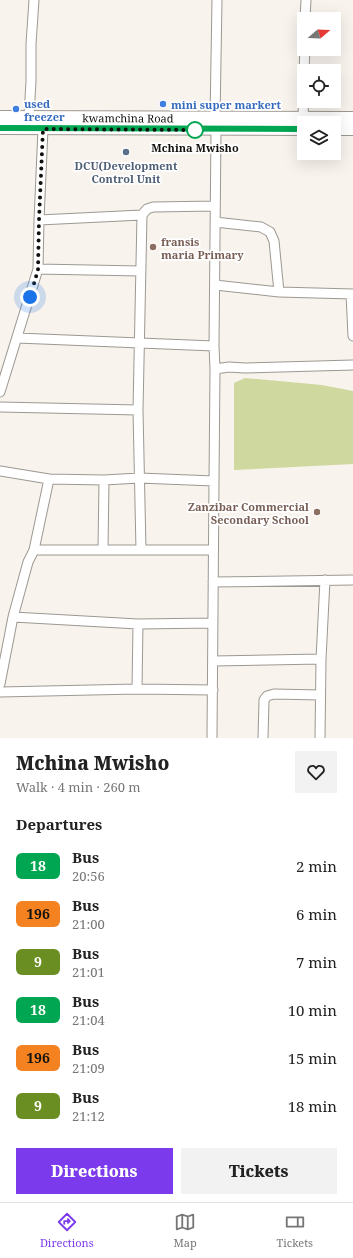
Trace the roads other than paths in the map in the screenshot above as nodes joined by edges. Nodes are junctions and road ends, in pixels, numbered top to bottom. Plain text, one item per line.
1 (34, 0) edge
2 (217, 0) edge
3 (306, 0) edge
4 (305, 12) edge
5 (29, 116) junction
6 (0, 117) edge
7 (47, 117) junction
8 (353, 118) edge
9 (341, 119) edge
10 (216, 124) junction
11 (297, 124) edge
12 (0, 128) edge
13 (43, 129) junction
14 (341, 129) edge
15 (353, 129) edge
16 (215, 206) junction
17 (142, 215) junction
18 (39, 220) junction
19 (215, 222) junction
20 (38, 270) junction
21 (140, 271) junction
22 (215, 285) junction
23 (279, 292) junction
24 (352, 294) edge
25 (353, 336) edge
26 (17, 338) junction
27 (140, 343) junction
28 (214, 346) junction
29 (353, 365) edge
30 (216, 369) junction
31 (0, 392) edge
32 (0, 407) edge
33 (138, 410) junction
34 (0, 471) edge
35 (139, 478) junction
36 (49, 479) junction
37 (104, 480) junction
38 (214, 481) junction
39 (34, 550) junction
40 (103, 550) junction
41 (141, 550) junction
42 (213, 550) junction
43 (324, 580) junction
44 (353, 580) edge
45 (213, 582) junction
46 (13, 617) junction
47 (213, 623) junction
48 (138, 624) junction
49 (321, 659) junction
50 (213, 660) junction
51 (0, 684) edge
52 (137, 689) junction
53 (213, 690) junction
54 (0, 692) edge
55 (320, 695) junction
56 (212, 738) edge
57 (264, 738) edge
58 (320, 738) edge

1 - 5 street
2 - 10 street
3 - 4 street
5 - 6 main road, kwamchina Road
5 - 7 main road, kwamchina Road
7 - 10 main road, kwamchina Road
7 - 13 street
8 - 9 main road, kwamchina Road
10 - 11 main road, kwamchina Road
10 - 13 main road, kwamchina Road
10 - 16 street
12 - 13 main road, kwamchina Road
13 - 18 street
14 - 15 main road
16 - 17 street
16 - 19 street
17 - 18 street
17 - 21 street
18 - 20 street
19 - 22 street
19 - 23 street
20 - 21 street
20 - 26 street
21 - 27 street
22 - 23 street
22 - 28 street
23 - 24 street
24 - 25 street
26 - 27 street
26 - 31 street
27 - 28 street
27 - 33 street
28 - 30 street
29 - 30 street
30 - 38 street
32 - 33 street
33 - 35 street
34 - 36 street
35 - 37 street
35 - 38 street
35 - 41 street
36 - 37 street
36 - 39 street
37 - 40 street
38 - 42 street
39 - 40 street
39 - 46 street
40 - 41 street
41 - 42 street
42 - 45 street
43 - 44 street
43 - 45 street
43 - 49 street
45 - 47 street
46 - 48 street
46 - 51 street
47 - 48 street
47 - 50 street
48 - 52 street
49 - 50 street
49 - 55 street
50 - 53 street
52 - 53 street
52 - 54 street
53 - 56 street
55 - 57 street
55 - 58 street

